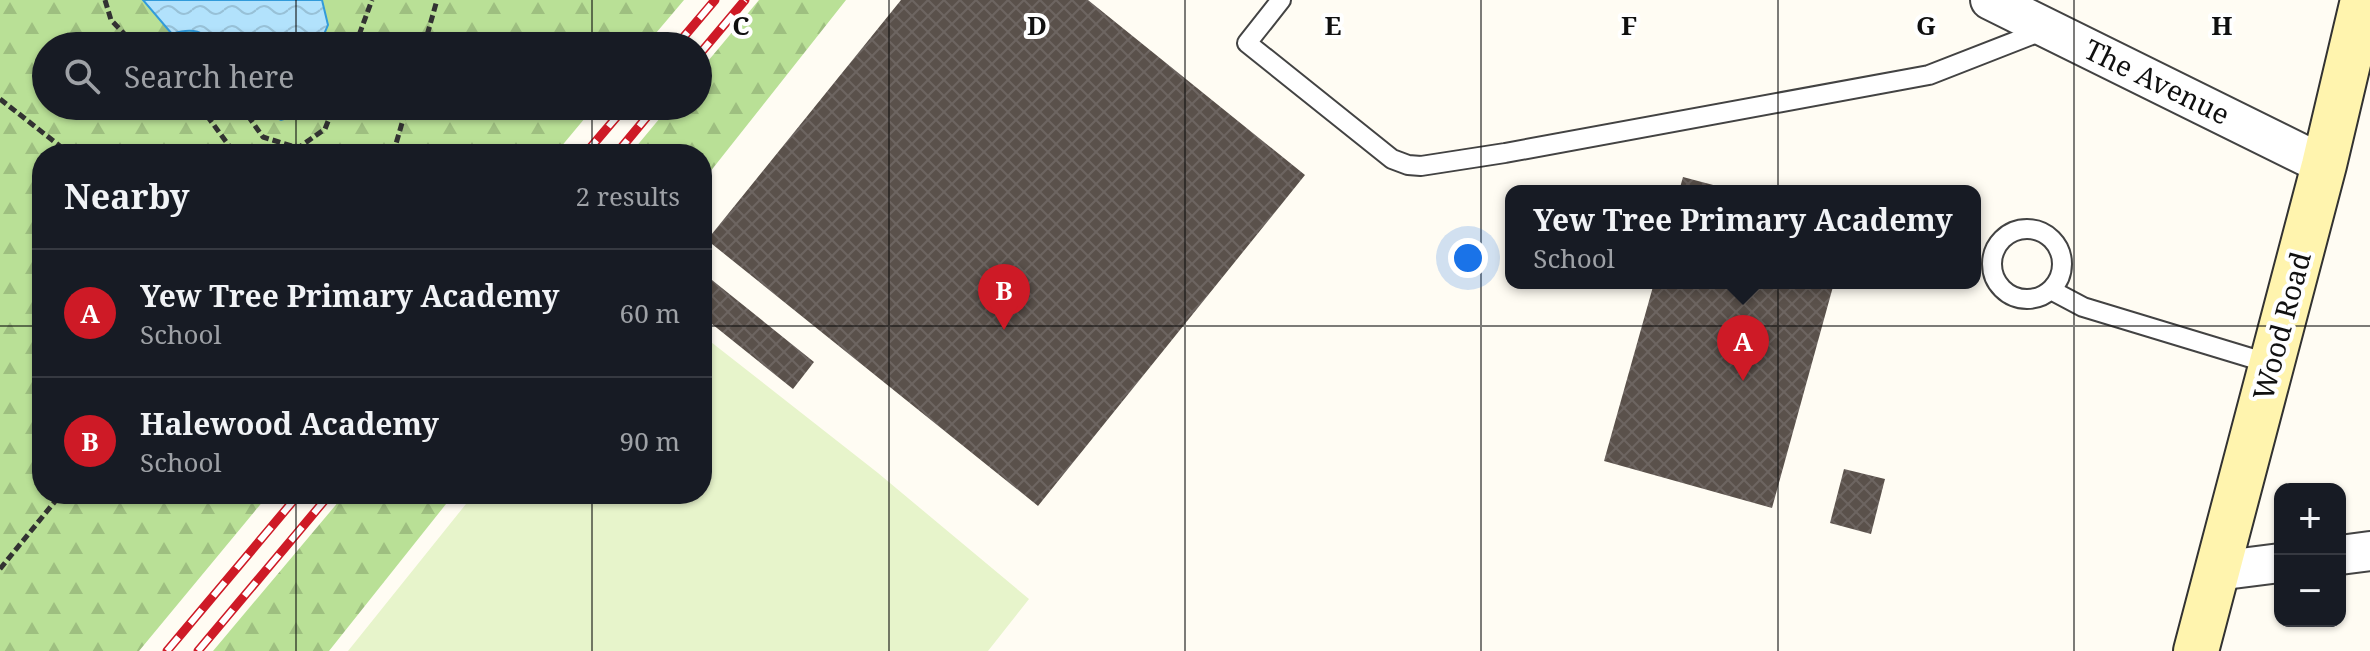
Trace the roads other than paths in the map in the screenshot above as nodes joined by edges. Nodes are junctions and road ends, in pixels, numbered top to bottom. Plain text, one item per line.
1 (1281, 0) edge
2 (1990, 0) edge
3 (2363, 0) edge
4 (2048, 28) junction
5 (2324, 165) junction
6 (2051, 290) dead end
7 (2272, 364) junction
8 (2370, 551) edge
9 (2346, 554) edge
10 (2274, 564) edge
11 (2217, 571) junction
12 (2196, 651) edge

1 - 4 lane
2 - 4 street, The Avenue
3 - 5 street, Wood Road
4 - 5 street, The Avenue
5 - 7 street, Wood Road
6 - 7 lane
7 - 11 street, Wood Road
8 - 9 street
10 - 11 street
11 - 12 street, Wood Road

